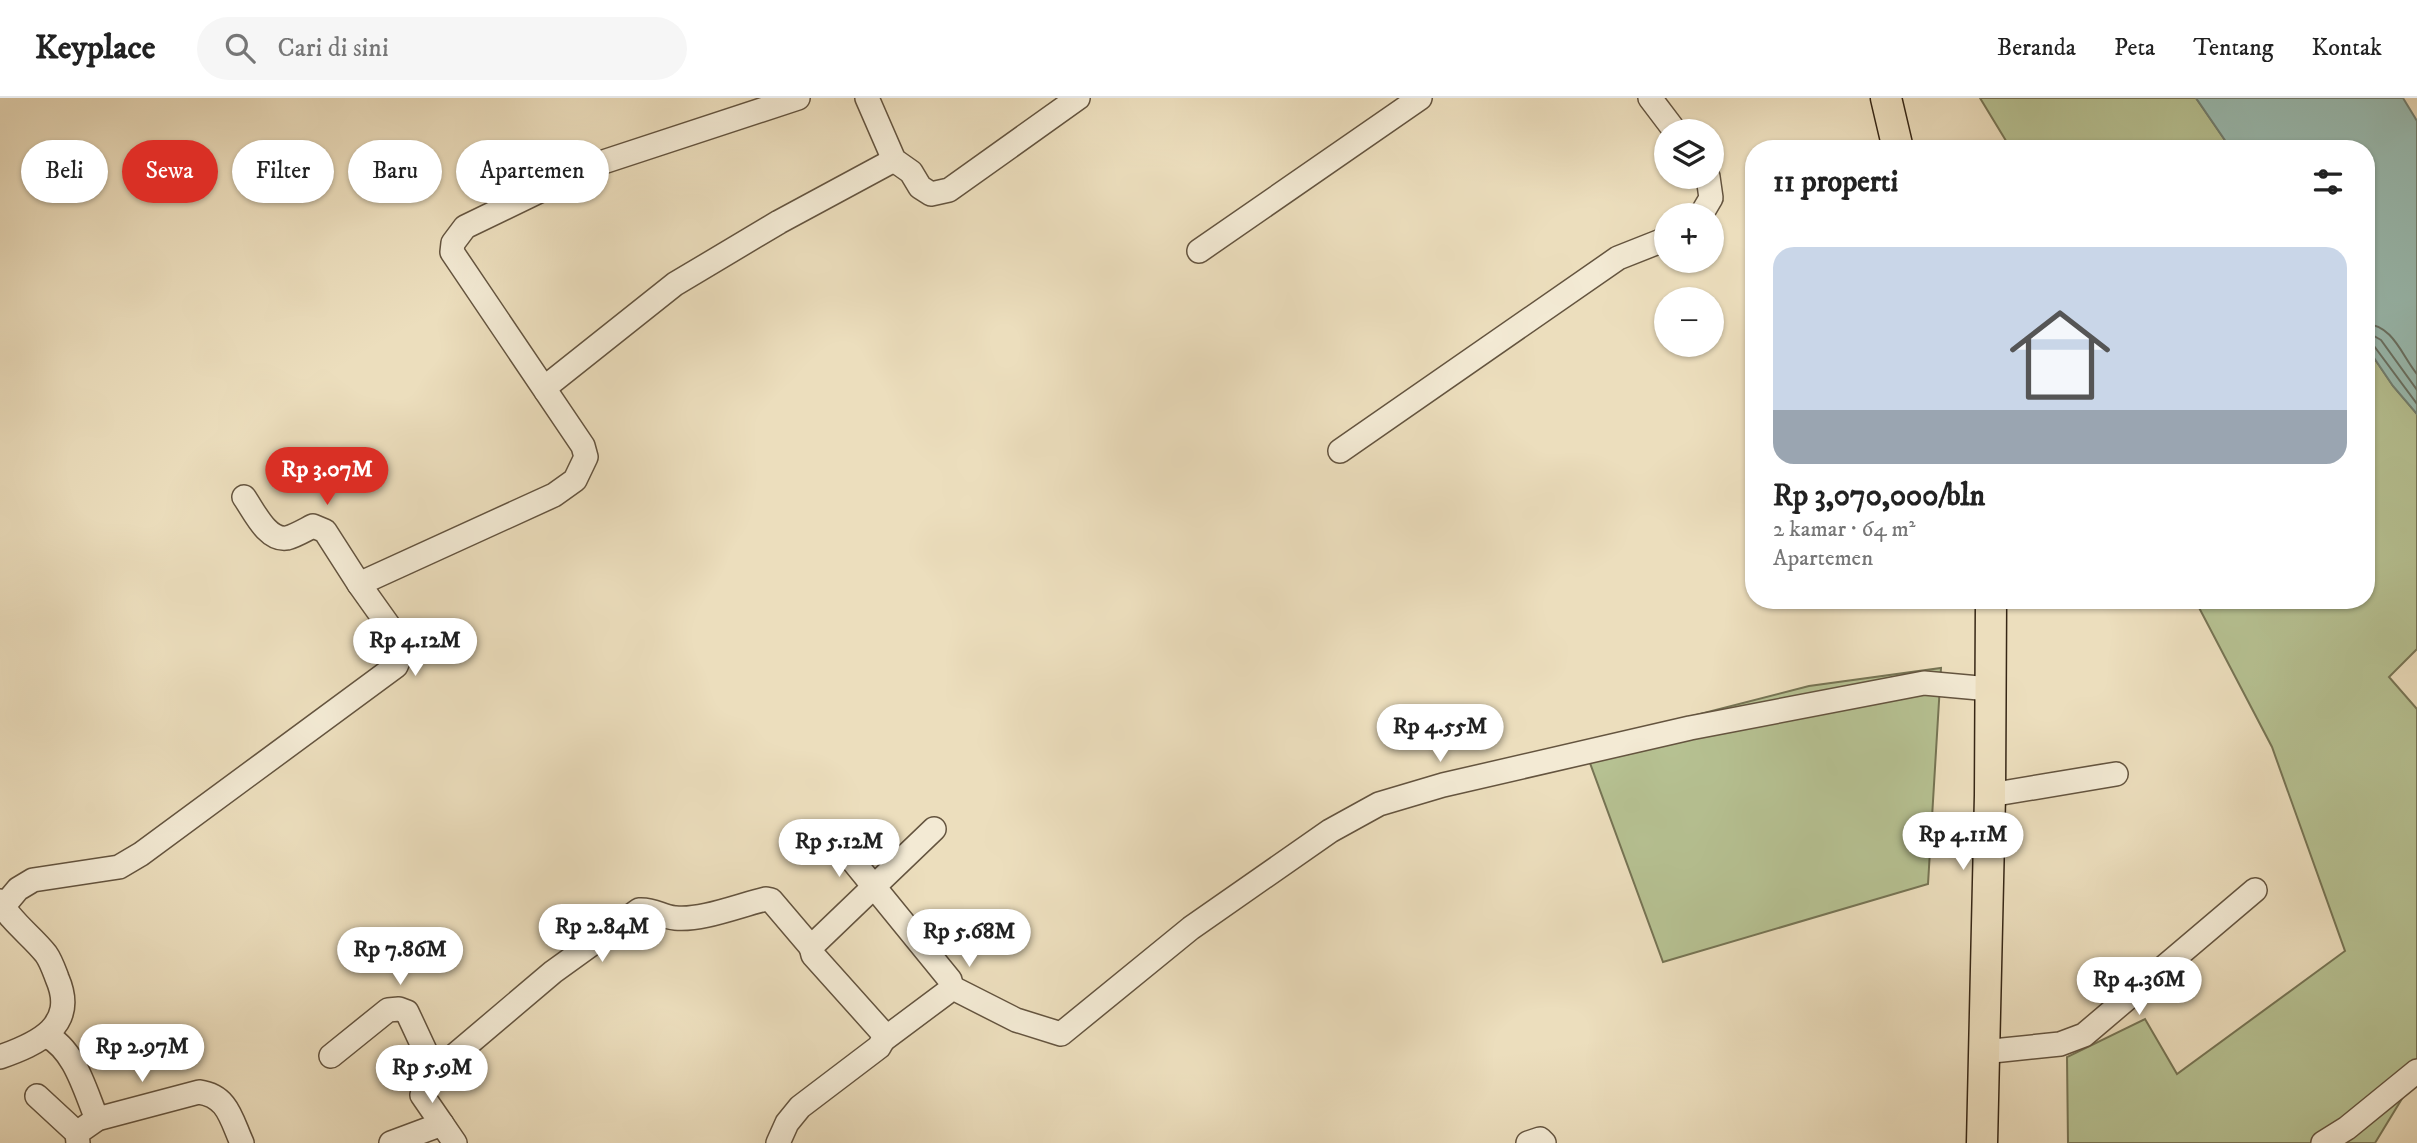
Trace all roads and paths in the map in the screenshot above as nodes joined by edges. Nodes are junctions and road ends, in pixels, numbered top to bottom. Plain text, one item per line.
1 (798, 98) edge
2 (867, 98) edge
3 (1078, 98) edge
4 (1420, 98) edge
5 (1650, 98) edge
6 (1886, 98) edge
7 (1666, 119) edge
8 (1896, 140) edge
9 (894, 160) junction
10 (1654, 244) edge
11 (1199, 251) dead end
12 (546, 391) junction
13 (1340, 451) dead end
14 (244, 497) dead end
15 (359, 584) junction
16 (1991, 609) edge
17 (1990, 689) junction
18 (2116, 774) dead end
19 (1990, 795) junction
20 (934, 829) dead end
21 (840, 845) dead end
22 (873, 887) junction
23 (2255, 890) dead end
24 (13, 894) edge
25 (811, 947) junction
26 (951, 987) junction
27 (883, 1040) junction
28 (54, 1041) junction
29 (1983, 1052) junction
30 (0, 1056) edge
31 (331, 1056) dead end
32 (2417, 1071) edge
33 (435, 1072) junction
34 (37, 1096) dead end
35 (97, 1119) junction
36 (449, 1134) edge
37 (78, 1138) edge
38 (242, 1143) edge
39 (391, 1143) edge
40 (778, 1143) edge
41 (1528, 1143) edge
42 (1544, 1143) edge
43 (1982, 1143) edge
44 (2323, 1143) edge

1 - 12 street
2 - 9 street
3 - 9 street
4 - 11 street
5 - 7 street
6 - 8 main road
9 - 12 street
10 - 13 street
12 - 15 street
14 - 15 street
15 - 24 street
16 - 17 main road
17 - 19 main road
17 - 26 street
18 - 19 street
19 - 29 main road
20 - 22 street
21 - 22 street
22 - 25 street
22 - 26 street
23 - 29 street
24 - 28 street
25 - 27 street
25 - 33 street
26 - 27 street
27 - 40 street
28 - 30 street
28 - 35 street
29 - 43 main road
31 - 33 street
32 - 44 street
33 - 36 street
34 - 37 street
35 - 37 street
35 - 38 street
36 - 39 street
41 - 42 street

